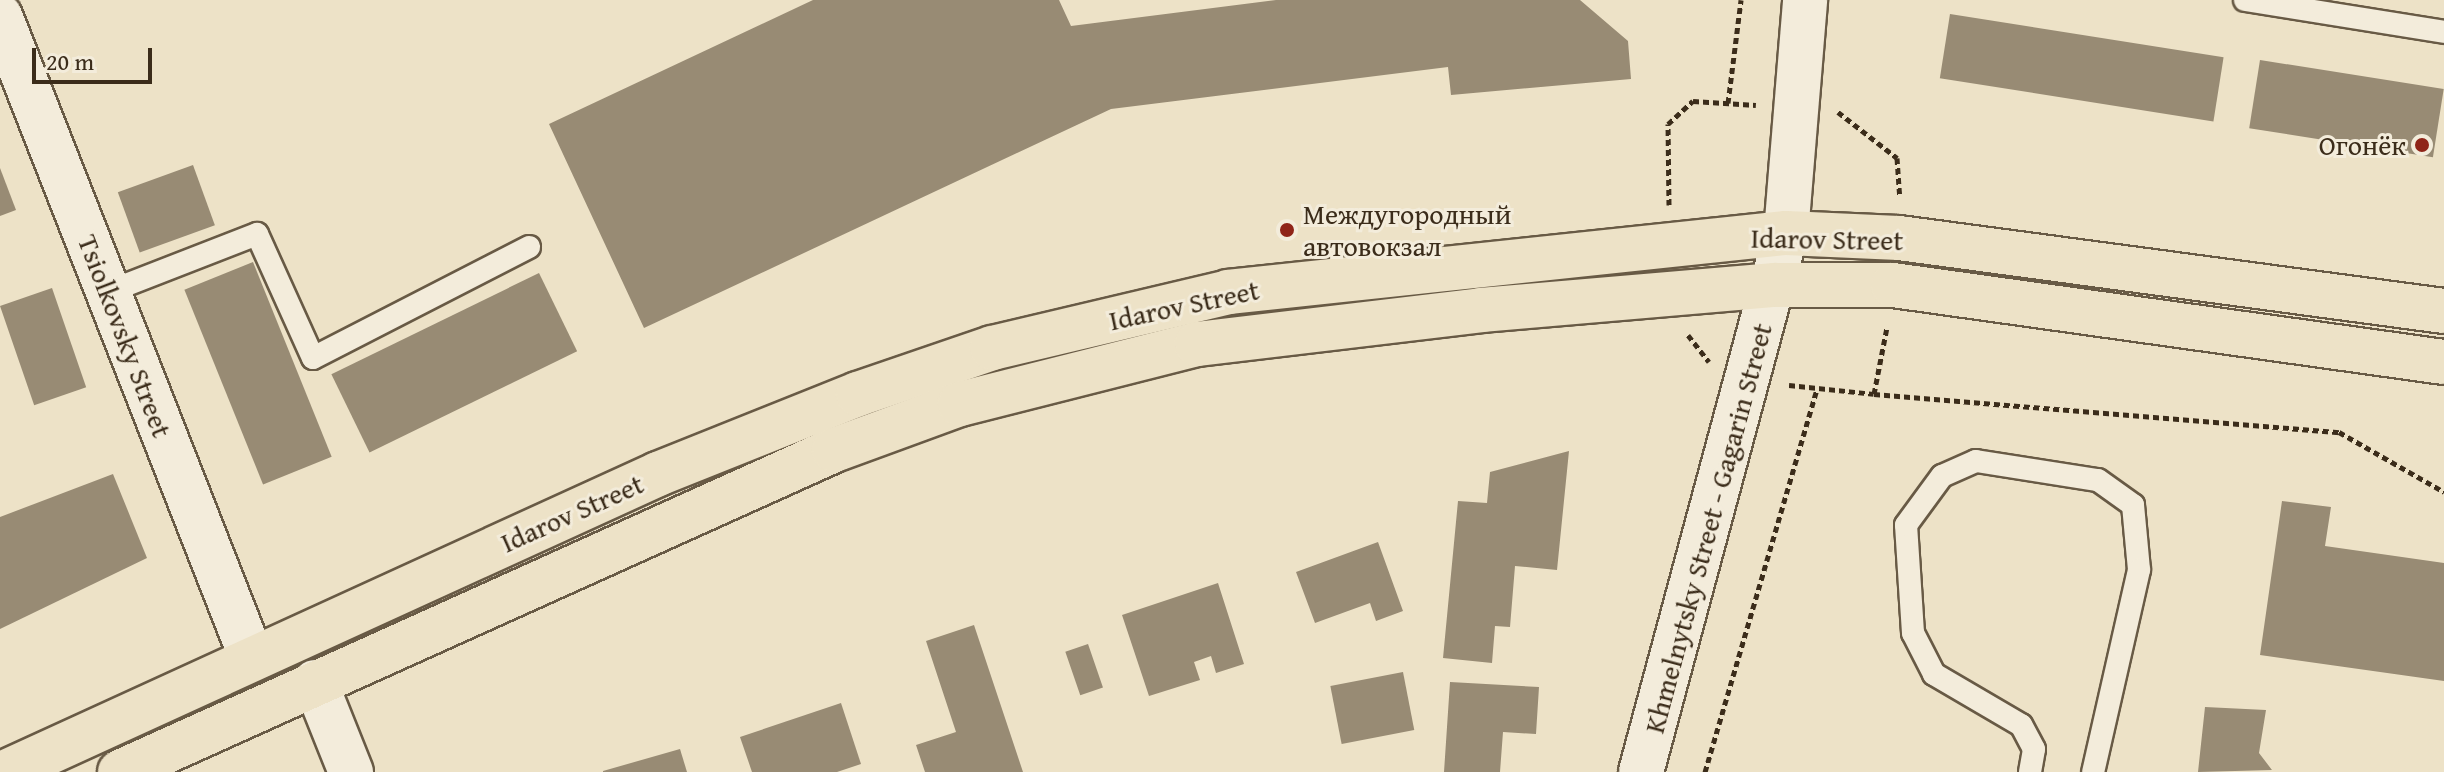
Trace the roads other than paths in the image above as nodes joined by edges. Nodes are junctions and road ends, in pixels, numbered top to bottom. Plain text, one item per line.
1 (1805, 0) edge
2 (2245, 0) edge
3 (0, 16) edge
4 (2444, 32) edge
5 (1786, 233) junction
6 (529, 247) dead end
7 (1775, 285) junction
8 (108, 292) junction
9 (2444, 311) edge
10 (2444, 362) edge
11 (251, 656) junction
12 (315, 682) junction
13 (6, 772) edge
14 (120, 772) edge
15 (351, 772) edge
16 (1641, 772) edge
17 (2030, 772) edge
18 (2093, 772) edge

1 - 5 main road, Khmelnytsky Street - Gagarin Street
2 - 4 lane
3 - 8 main road, Tsiolkovsky Street
5 - 7 main road, Khmelnytsky Street - Gagarin Street
5 - 9 main road, Idarov Street
5 - 11 main road, Idarov Street
6 - 8 lane
7 - 10 main road, Idarov Street
7 - 12 main road, Idarov Street
7 - 16 main road, Khmelnytsky Street - Gagarin Street
8 - 11 main road, Tsiolkovsky Street
11 - 13 main road, Idarov Street
12 - 14 main road, Idarov Street
12 - 15 main road
17 - 18 lane

